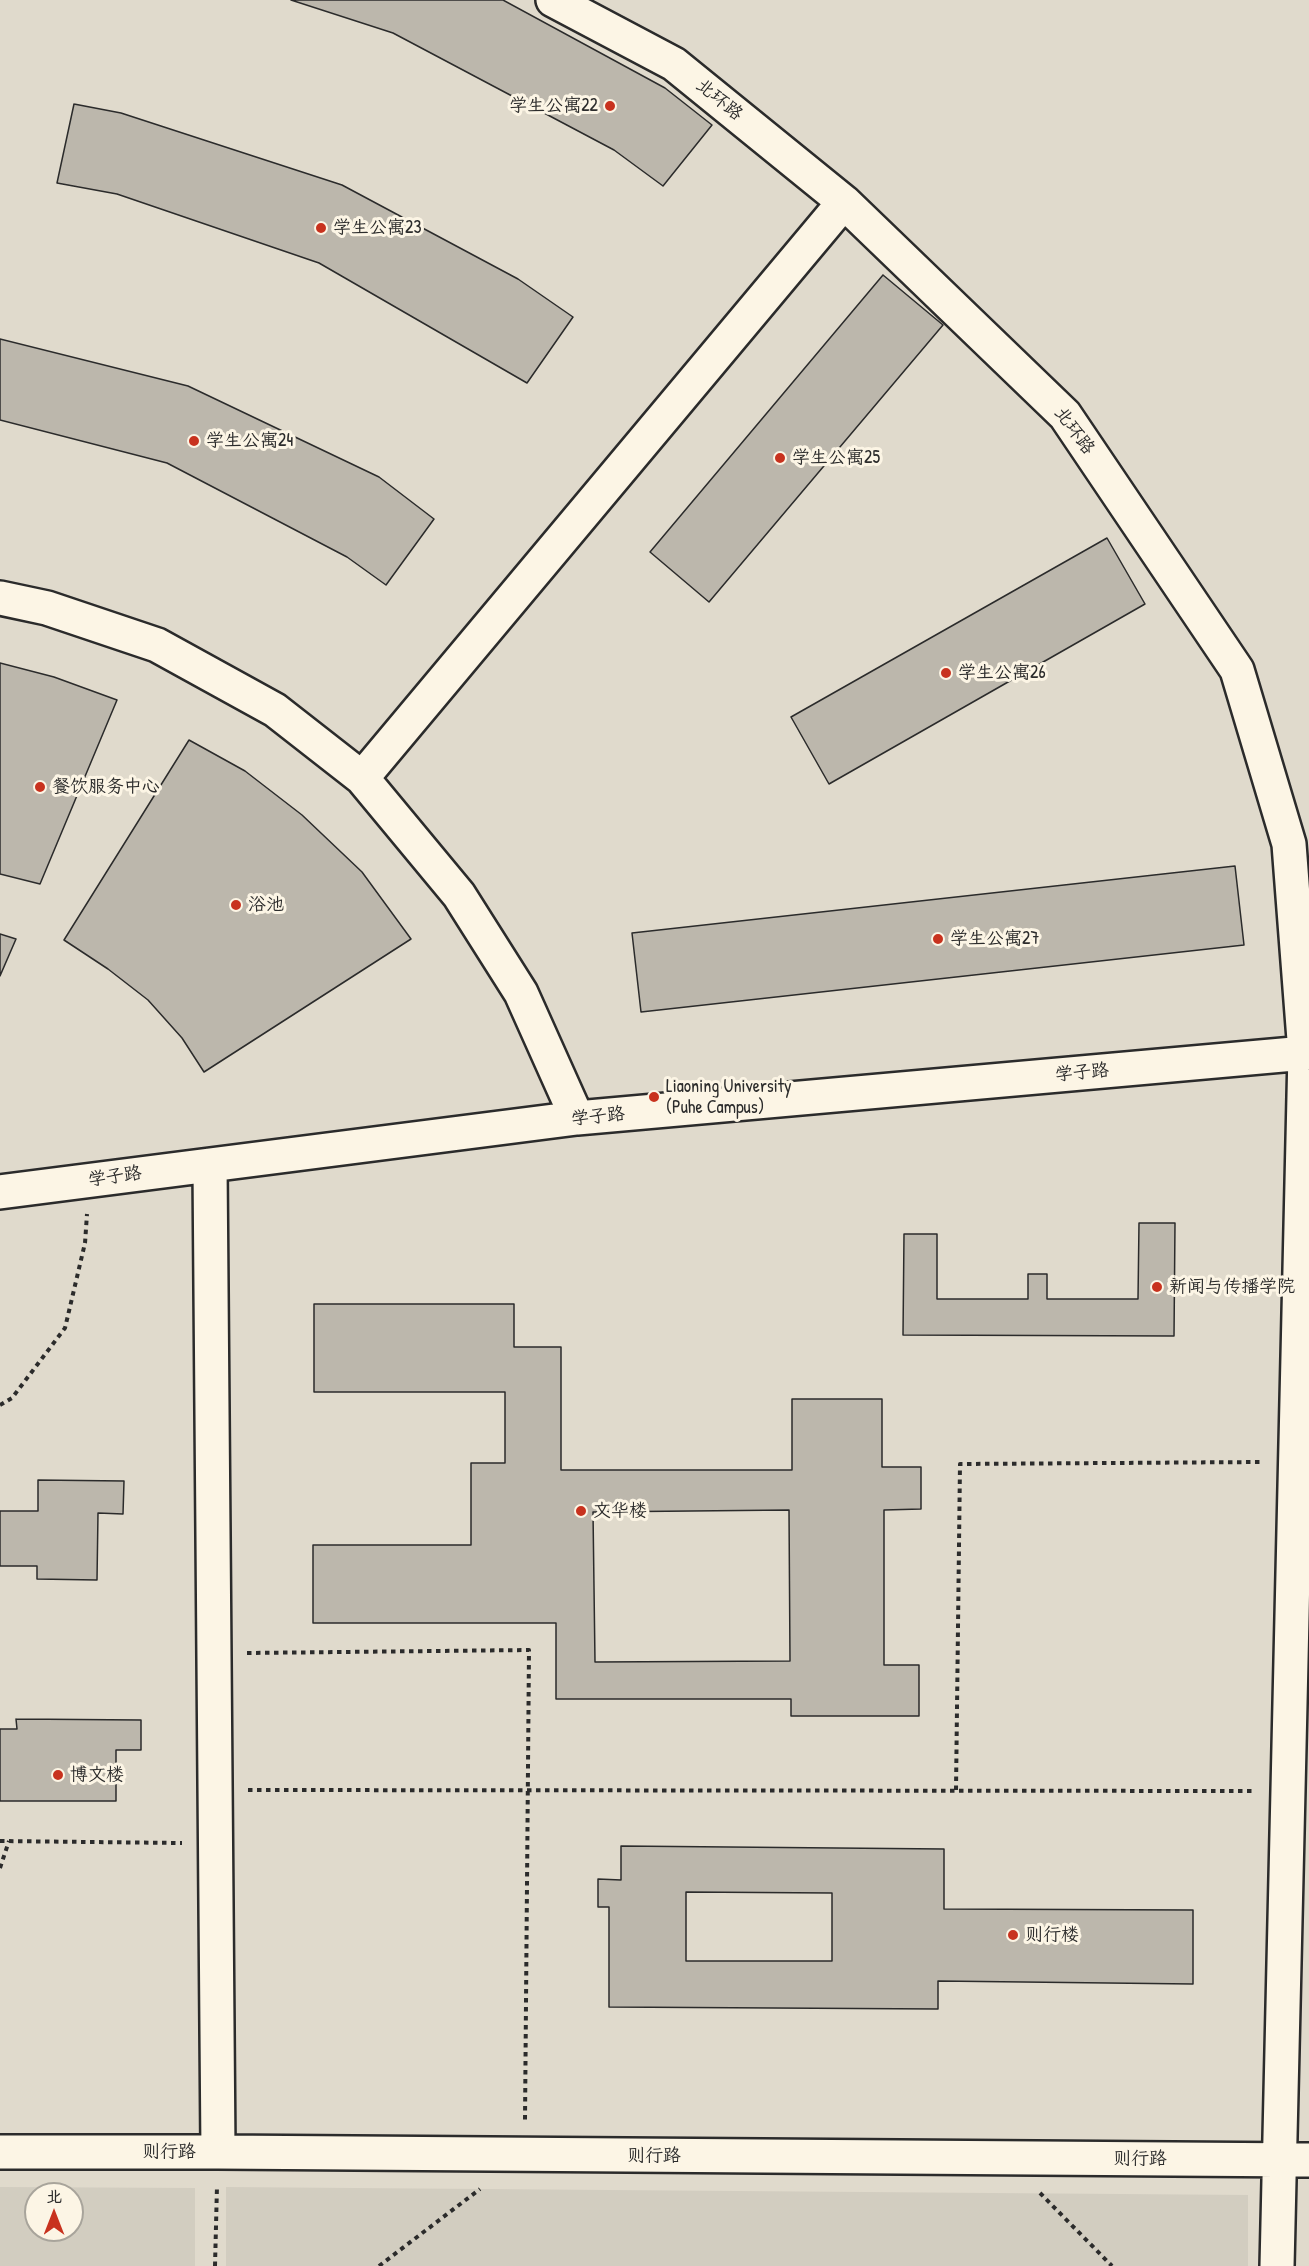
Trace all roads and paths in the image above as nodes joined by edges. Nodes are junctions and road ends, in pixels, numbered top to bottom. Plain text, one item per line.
1 (553, 0) edge
2 (844, 202) junction
3 (0, 598) edge
4 (362, 778) junction
5 (1305, 1053) junction
6 (577, 1118) junction
7 (210, 1165) junction
8 (90, 1181) junction
9 (0, 1192) edge
10 (0, 1406) edge
11 (1295, 1462) junction
12 (214, 1653) junction
13 (1300, 1690) edge
14 (214, 1790) junction
15 (528, 1790) junction
16 (957, 1790) junction
17 (1287, 1791) junction
18 (0, 1841) edge
19 (9, 1841) junction
20 (215, 1843) junction
21 (0, 1868) edge
22 (0, 2152) edge
23 (218, 2152) junction
24 (524, 2155) junction
25 (1006, 2158) junction
26 (1294, 2161) edge
27 (215, 2266) edge
28 (379, 2266) edge
29 (1112, 2266) edge
30 (1277, 2266) edge

1 - 2 street, 北环路
2 - 4 street
2 - 5 street, 北环路
3 - 4 street
4 - 6 street
5 - 6 street, 学子路
5 - 11 street, 北环路
6 - 7 street, 学子路
7 - 8 street, 学子路
7 - 12 street
8 - 9 street, 学子路
8 - 10 path
11 - 13 street, 北环路
11 - 16 path
12 - 14 street
12 - 15 path
13 - 17 street, 北环路
14 - 15 path
14 - 20 street
15 - 16 path
15 - 24 path
16 - 17 path
17 - 26 street, 北环路
18 - 19 path
19 - 20 path
19 - 21 path
20 - 23 street
22 - 23 street, 则行路
23 - 24 street, 则行路
23 - 27 path
24 - 25 street, 则行路
24 - 28 path
25 - 26 street, 则行路
25 - 29 path
26 - 30 street, 北环路

